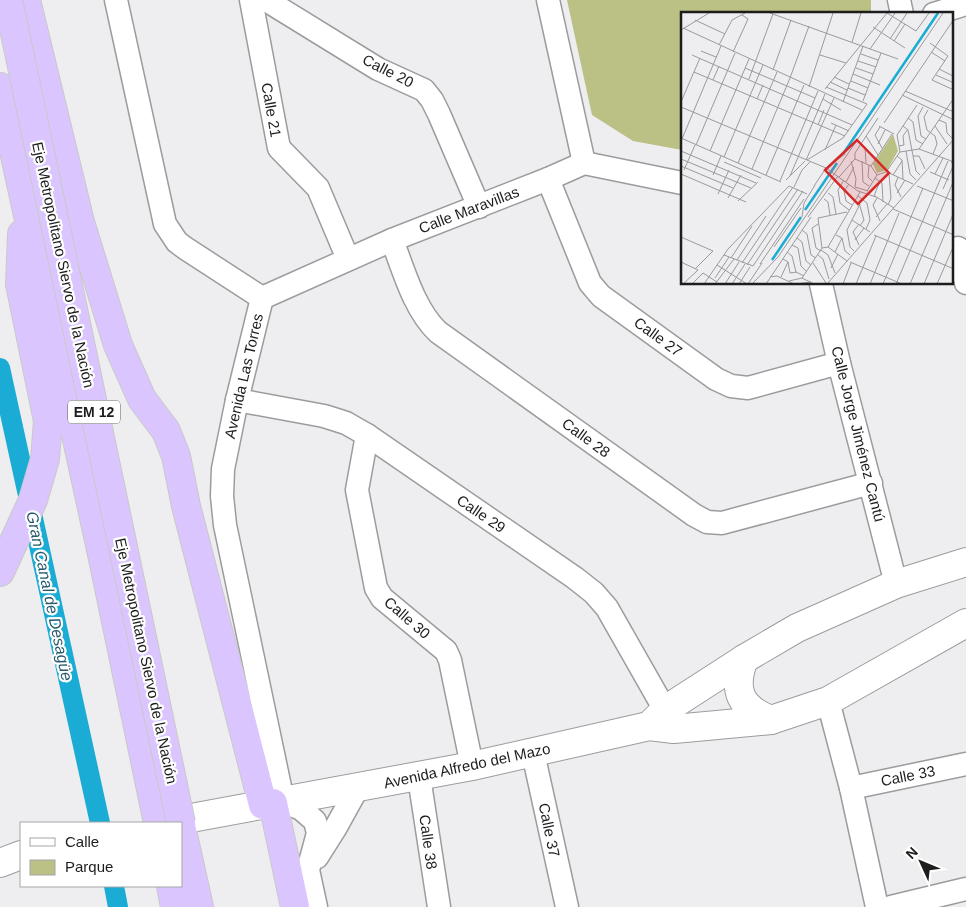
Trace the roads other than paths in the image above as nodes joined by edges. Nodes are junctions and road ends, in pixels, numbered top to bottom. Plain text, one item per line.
1 (8, 0) edge
2 (26, 0) edge
3 (251, 0) edge
4 (266, 0) edge
5 (548, 0) edge
6 (119, 1) edge
7 (966, 4) edge
8 (940, 12) edge
9 (0, 87) edge
10 (584, 163) junction
11 (548, 179) junction
12 (681, 183) edge
13 (24, 197) junction
14 (479, 207) junction
15 (392, 240) junction
16 (959, 248) edge
17 (348, 259) junction
18 (966, 283) edge
19 (823, 285) edge
20 (262, 298) junction
21 (839, 363) junction
22 (237, 400) junction
23 (367, 435) junction
24 (871, 483) junction
25 (966, 562) edge
26 (0, 572) edge
27 (896, 584) junction
28 (966, 623) edge
29 (744, 659) junction
30 (828, 701) junction
31 (657, 718) junction
32 (771, 720) junction
33 (533, 753) junction
34 (966, 764) edge
35 (472, 766) junction
36 (419, 777) junction
37 (851, 788) junction
38 (357, 789) junction
39 (273, 803) junction
40 (158, 822) edge
41 (169, 822) edge
42 (181, 822) edge
43 (182, 829) edge
44 (20, 855) edge
45 (0, 863) edge
46 (308, 870) junction
47 (171, 887) edge
48 (966, 889) edge
49 (175, 907) edge
50 (198, 907) edge
51 (295, 907) edge
52 (316, 907) edge
53 (439, 907) edge
54 (567, 907) edge
55 (877, 907) edge
56 (890, 907) edge

1 - 42 highway, Eje Metropolitano Siervo de la Nación / EM 12, bridge
2 - 39 highway
3 - 17 street, Calle 21
4 - 14 street, Calle 20
5 - 10 street
6 - 20 street, Avenida Las Torres
7 - 8 street
9 - 13 highway, Eje Metropolitano Siervo de la Nación / EM 12
10 - 11 street, Calle Maravillas
10 - 12 street
11 - 14 street, Calle Maravillas
11 - 21 street, Calle 27
13 - 26 highway
13 - 40 highway, Eje Metropolitano Siervo de la Nación / EM 12
14 - 15 street, Calle Maravillas
15 - 17 street, Calle Maravillas
15 - 24 street, Calle 28
16 - 18 street
17 - 20 street, Calle Maravillas
19 - 21 street, Calle Jorge Jiménez Cantú
20 - 22 street, Avenida Las Torres
21 - 24 street, Calle Jorge Jiménez Cantú
22 - 23 street, Calle 29
22 - 39 street, Avenida Las Torres
23 - 31 street, Calle 29
23 - 35 street, Calle 30
24 - 27 street, Calle Jorge Jiménez Cantú
25 - 27 street, Avenida Alfredo del Mazo
27 - 29 street, Avenida Alfredo del Mazo
28 - 30 street, Avenida Alfredo del Mazo
29 - 31 street, Avenida Alfredo del Mazo
29 - 32 street
30 - 32 street, Avenida Alfredo del Mazo
30 - 37 street
31 - 32 street, Avenida Alfredo del Mazo
31 - 33 street, Avenida Alfredo del Mazo
33 - 35 street, Avenida Alfredo del Mazo
33 - 54 street, Calle 37
34 - 37 street, Calle 33
35 - 36 street, Avenida Alfredo del Mazo
36 - 38 street, Avenida Alfredo del Mazo
36 - 53 street, Calle 38
37 - 55 street
38 - 39 street, Avenida Alfredo del Mazo
38 - 46 street
39 - 41 street, Avenida Alfredo del Mazo
39 - 46 street
39 - 51 highway
43 - 50 highway, Eje Metropolitano Siervo de la Nación / EM 12
44 - 45 street
46 - 52 street
47 - 49 highway
48 - 56 street

